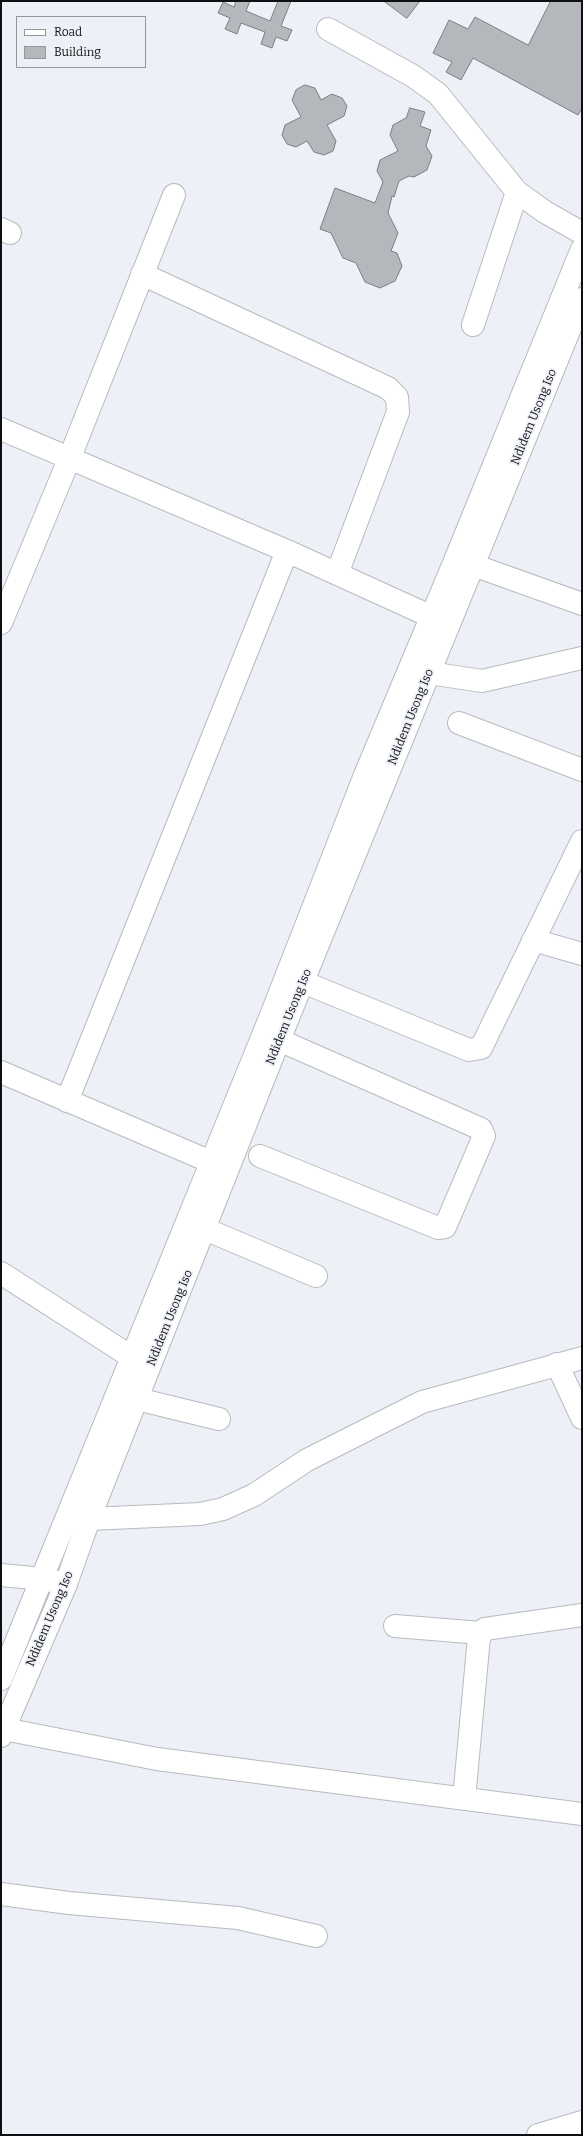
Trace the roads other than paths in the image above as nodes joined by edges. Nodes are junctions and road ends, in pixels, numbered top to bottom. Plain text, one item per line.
1 (328, 29) dead end
2 (517, 192) junction
3 (174, 195) dead end
4 (582, 233) edge
5 (582, 248) edge
6 (142, 274) junction
7 (582, 299) edge
8 (474, 325) dead end
9 (1, 429) edge
10 (70, 457) junction
11 (287, 552) junction
12 (474, 565) junction
13 (337, 574) junction
14 (582, 604) edge
15 (432, 617) junction
16 (1, 623) edge
17 (582, 658) edge
18 (429, 673) junction
19 (459, 723) dead end
20 (582, 770) edge
21 (582, 841) edge
22 (533, 940) junction
23 (582, 954) edge
24 (303, 982) junction
25 (279, 1040) junction
26 (1, 1072) edge
27 (67, 1101) junction
28 (260, 1156) dead end
29 (211, 1162) junction
30 (205, 1229) junction
31 (1, 1273) edge
32 (316, 1276) dead end
33 (133, 1358) junction
34 (582, 1358) edge
35 (556, 1364) junction
36 (137, 1399) junction
37 (582, 1418) edge
38 (219, 1419) dead end
39 (89, 1519) junction
40 (1, 1575) edge
41 (43, 1579) junction
42 (66, 1584) junction
43 (582, 1615) edge
44 (395, 1626) dead end
45 (481, 1633) junction
46 (1, 1679) edge
47 (3, 1732) edge
48 (464, 1799) junction
49 (582, 1814) edge
50 (1, 1894) edge
51 (316, 1936) dead end
52 (582, 2122) edge
53 (538, 2135) edge

1 - 2 main road
2 - 4 main road
2 - 8 main road
3 - 6 main road
5 - 15 main road, Ndidem Usong Iso
6 - 10 main road
6 - 13 main road
7 - 12 main road, Ndidem Usong Iso
9 - 10 main road
10 - 11 main road
10 - 16 main road
11 - 13 main road
11 - 27 main road
12 - 14 main road
12 - 18 main road, Ndidem Usong Iso
13 - 15 main road
15 - 29 main road, Ndidem Usong Iso
17 - 18 main road
18 - 24 main road, Ndidem Usong Iso
19 - 20 main road
21 - 22 main road
22 - 23 main road
22 - 24 main road
24 - 25 main road, Ndidem Usong Iso
25 - 28 main road
25 - 30 main road, Ndidem Usong Iso
26 - 27 main road
27 - 29 main road
29 - 33 main road, Ndidem Usong Iso
30 - 32 main road
30 - 36 main road, Ndidem Usong Iso
31 - 33 main road
33 - 41 main road, Ndidem Usong Iso
34 - 35 main road
35 - 37 main road
35 - 39 main road
36 - 38 main road
36 - 39 main road, Ndidem Usong Iso
39 - 42 main road, Ndidem Usong Iso
40 - 41 main road
41 - 42 main road
41 - 46 main road, Ndidem Usong Iso
42 - 47 main road, Ndidem Usong Iso
43 - 45 main road
44 - 45 main road
45 - 48 main road
47 - 48 main road
48 - 49 main road
50 - 51 main road
52 - 53 main road

